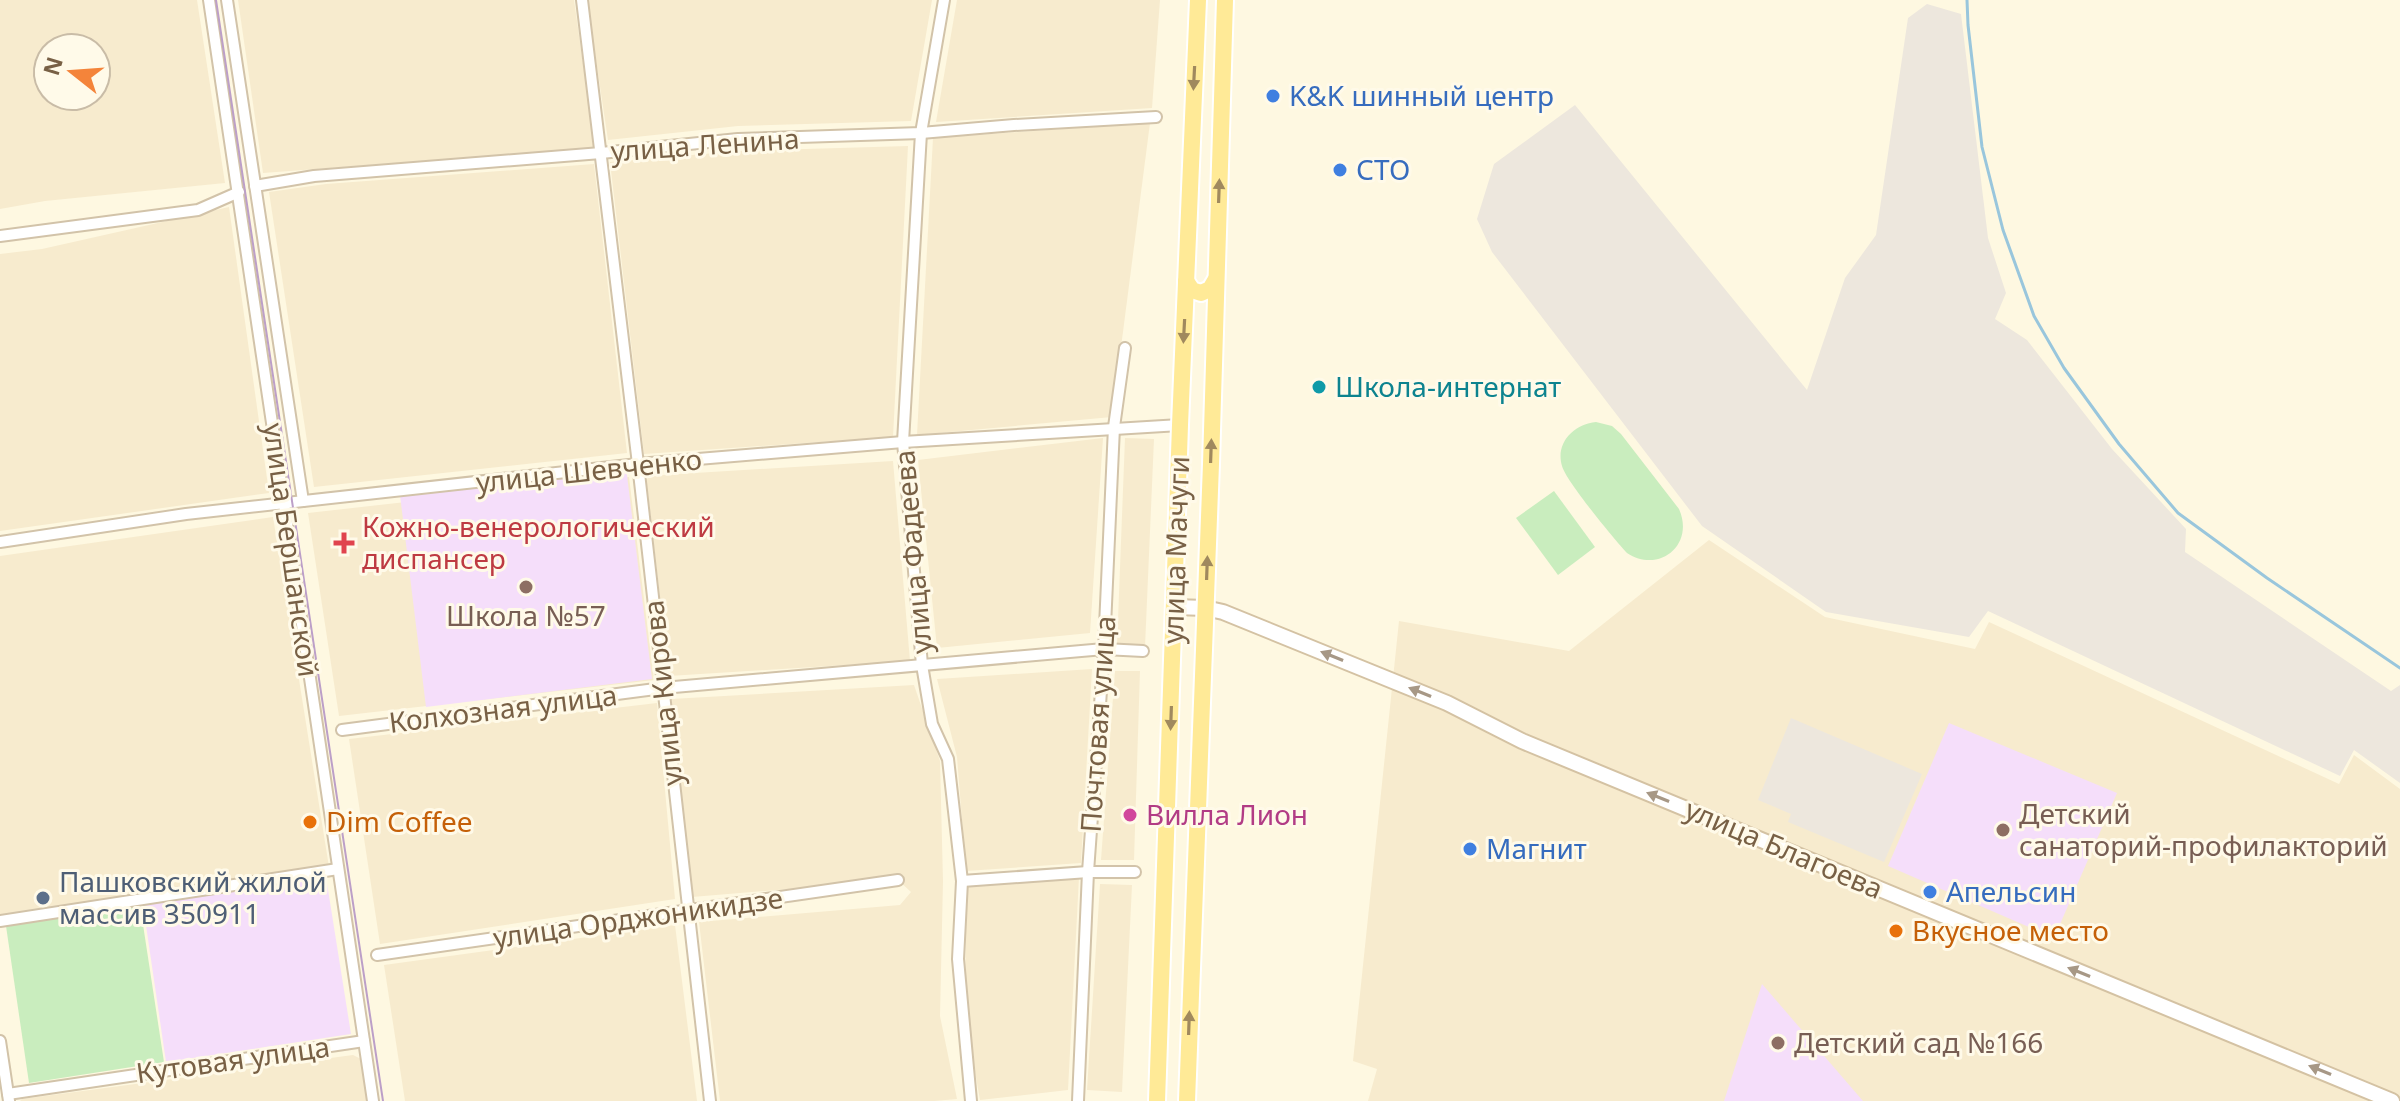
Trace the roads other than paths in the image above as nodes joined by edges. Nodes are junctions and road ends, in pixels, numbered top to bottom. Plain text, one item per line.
1 (209, 0) edge
2 (227, 0) edge
3 (582, 0) edge
4 (944, 0) edge
5 (1198, 0) edge
6 (1225, 0) edge
7 (1156, 117) dead end
8 (921, 133) junction
9 (601, 153) junction
10 (255, 186) junction
11 (239, 192) junction
12 (0, 236) edge
13 (1216, 279) junction
14 (1186, 281) junction
15 (1125, 348) dead end
16 (1180, 425) junction
17 (1114, 427) junction
18 (903, 442) junction
19 (638, 464) junction
20 (303, 501) junction
21 (284, 504) junction
22 (0, 542) edge
23 (1175, 607) junction
24 (1205, 608) junction
25 (1104, 649) junction
26 (1143, 651) dead end
27 (922, 665) junction
28 (663, 688) junction
29 (342, 730) dead end
30 (338, 869) junction
31 (1088, 872) junction
32 (1135, 872) dead end
33 (898, 880) dead end
34 (962, 881) junction
35 (687, 911) junction
36 (0, 921) edge
37 (377, 955) dead end
38 (0, 1041) edge
39 (364, 1041) junction
40 (8, 1097) edge
41 (373, 1101) edge
42 (710, 1101) edge
43 (971, 1101) edge
44 (1078, 1101) edge
45 (1157, 1101) edge
46 (1187, 1101) edge
47 (2392, 1101) edge

1 - 11 street, улица Бершанской
2 - 10 street, улица Бершанской
3 - 9 street, улица Кирова
4 - 8 street, улица Фадеева
5 -> 14 main road, улица Мачуги
13 -> 6 main road, улица Мачуги
7 - 8 street, улица Ленина
8 - 9 street, улица Ленина
8 - 18 street, улица Фадеева
9 - 10 street, улица Ленина
9 - 19 street, улица Кирова
10 - 20 street, улица Бершанской
11 - 12 street
11 - 21 street, улица Бершанской
13 - 14 main road
24 -> 13 main road, улица Мачуги
14 -> 16 main road, улица Мачуги
15 - 17 street, Почтовая улица
16 - 17 street, улица Шевченко
16 - 23 main road, улица Мачуги
17 - 18 street, улица Шевченко
17 - 25 street, Почтовая улица
18 - 19 street, улица Шевченко
18 - 27 street, улица Фадеева
19 - 20 street, улица Шевченко
19 - 28 street, улица Кирова
20 - 21 street, улица Шевченко
21 - 22 street, улица Шевченко
21 - 30 street, улица Бершанской
23 - 24 street, улица Благоева
23 -> 45 main road, улица Мачуги
46 -> 24 main road, улица Мачуги
47 -> 24 street, улица Благоева
25 - 26 street, Колхозная улица
25 - 27 street, Колхозная улица
25 - 31 street, Почтовая улица
27 - 28 street, Колхозная улица
27 - 34 street, улица Фадеева
28 - 29 street, Колхозная улица
28 - 35 street, улица Кирова
30 - 36 street
30 - 39 street, улица Бершанской
31 - 32 street
31 - 34 street
31 - 44 street, Почтовая улица
33 - 35 street, улица Орджоникидзе
34 - 43 street, улица Фадеева
35 - 37 street, улица Орджоникидзе
35 - 42 street, улица Кирова
38 - 40 street
39 - 40 street, Кутовая улица
39 - 41 street, улица Бершанской

